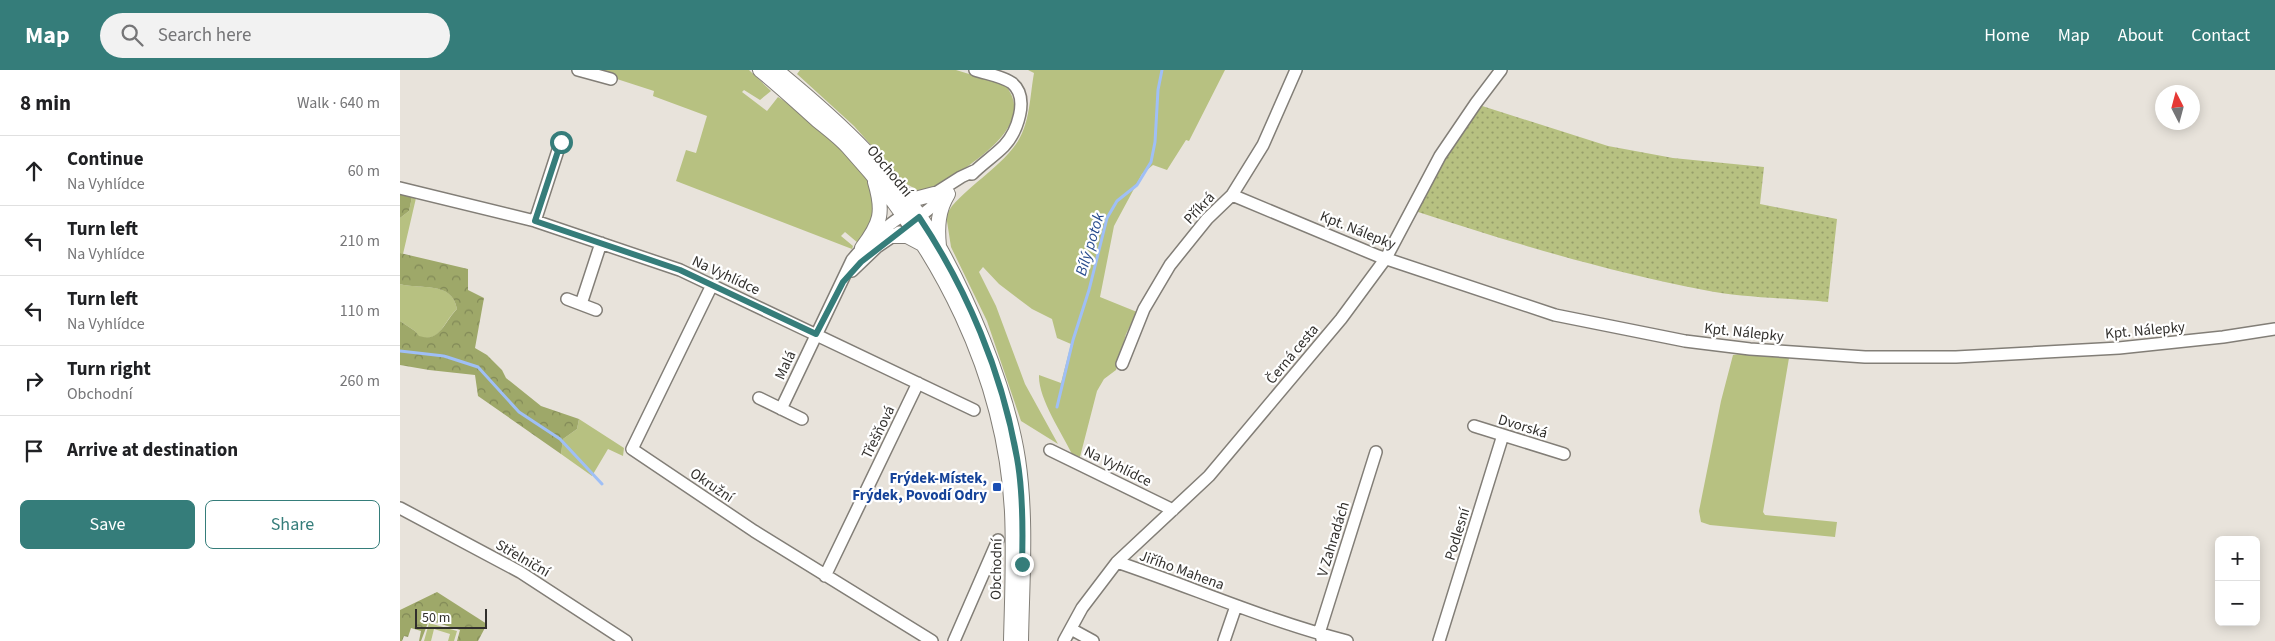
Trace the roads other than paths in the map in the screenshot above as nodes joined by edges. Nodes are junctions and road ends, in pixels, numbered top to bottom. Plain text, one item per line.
1 (578, 70) edge
2 (760, 70) edge
3 (776, 70) edge
4 (976, 70) edge
5 (1296, 70) edge
6 (1501, 70) edge
7 (611, 80) dead end
8 (561, 142) dead end
9 (874, 176) junction
10 (400, 188) edge
11 (900, 192) junction
12 (941, 194) junction
13 (1232, 195) junction
14 (912, 216) junction
15 (535, 221) junction
16 (892, 236) junction
17 (601, 244) junction
18 (932, 246) junction
19 (862, 248) junction
20 (1386, 258) junction
21 (843, 282) junction
22 (712, 285) junction
23 (566, 299) dead end
24 (581, 304) junction
25 (596, 310) dead end
26 (2275, 329) edge
27 (816, 334) junction
28 (1122, 364) dead end
29 (918, 383) junction
30 (759, 398) dead end
31 (781, 409) junction
32 (974, 410) dead end
33 (802, 419) dead end
34 (1474, 426) dead end
35 (1503, 435) junction
36 (1050, 450) dead end
37 (1376, 452) dead end
38 (1564, 454) dead end
39 (400, 508) edge
40 (1173, 510) junction
41 (998, 540) dead end
42 (1117, 562) junction
43 (825, 576) junction
44 (1236, 606) junction
45 (1071, 629) junction
46 (1322, 638) edge
47 (626, 641) edge
48 (932, 641) edge
49 (954, 641) edge
50 (1011, 641) edge
51 (1021, 641) edge
52 (1064, 641) edge
53 (1092, 641) edge
54 (1224, 641) edge
55 (1346, 641) edge
56 (1439, 641) edge

1 - 7 street
2 - 9 main road, Obchodní
3 - 11 main road, Obchodní
4 - 12 street
5 - 13 street, Příkrá
6 - 20 street, Černá cesta
8 - 15 street
9 - 14 main road, Obchodní
9 - 19 main road
10 - 15 street, Na Vyhlídce
11 - 12 main road
11 - 14 main road, Obchodní
12 - 14 street
12 - 18 main road
13 - 20 street, Kpt. Nálepky
13 - 28 street, Příkrá
14 - 16 street
14 - 18 main road, Obchodní
14 - 19 street
15 - 17 street, Na Vyhlídce
16 - 18 main road
16 - 21 street
17 - 22 street, Na Vyhlídce
17 - 24 street
18 - 50 main road, Obchodní
18 - 51 main road, Obchodní
19 - 21 street
20 - 26 street, Kpt. Nálepky
20 - 40 street, Černá cesta
21 - 27 street
22 - 27 street, Na Vyhlídce
22 - 43 street, Okružní
23 - 24 street
24 - 25 street
27 - 29 street, Na Vyhlídce
27 - 31 street, Malá
29 - 32 street, Na Vyhlídce
29 - 43 street, Třešňová
30 - 31 street
31 - 33 street
34 - 35 street, Dvorská
35 - 38 street, Dvorská
35 - 56 street, Podlesní
36 - 40 street, Na Vyhlídce
37 - 46 street, V Zahradách
39 - 47 street, Střelniční
40 - 42 street, Černá cesta
41 - 49 street
42 - 44 street, Jiřího Mahena
42 - 45 street, Černá cesta
43 - 48 street, Okružní
44 - 46 street, Jiřího Mahena
44 - 54 street, Jiřího Mahena
45 - 52 street, Černá cesta
45 - 53 street
46 - 55 street, Jiřího Mahena

